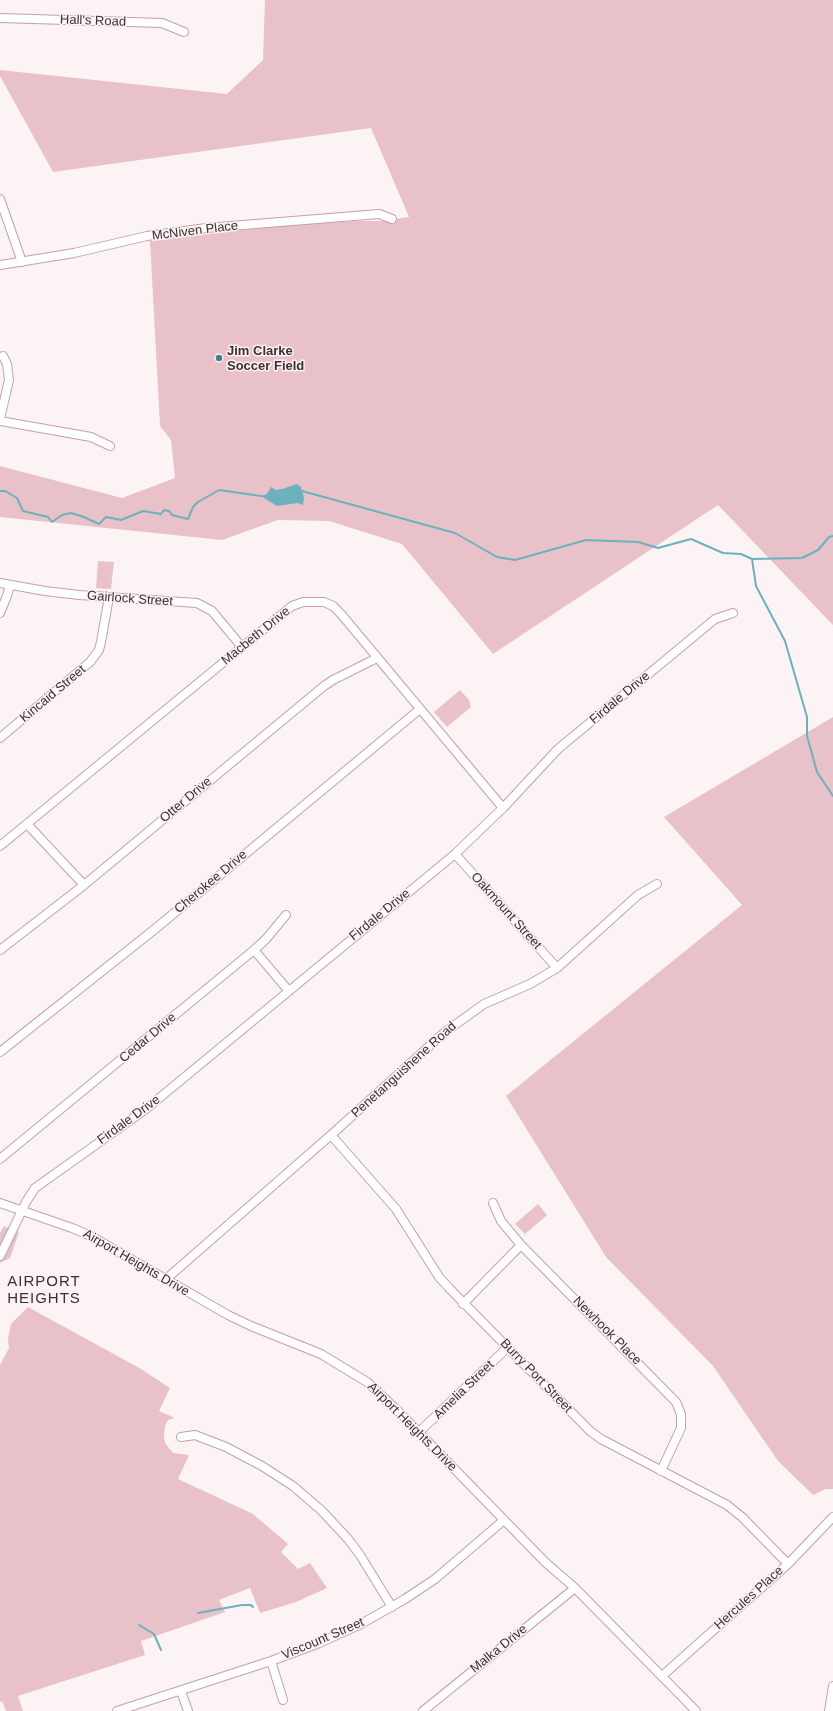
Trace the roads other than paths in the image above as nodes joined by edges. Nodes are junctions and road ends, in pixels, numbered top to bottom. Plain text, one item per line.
1 (0, 18) edge
2 (184, 32) dead end
3 (0, 199) edge
4 (392, 219) dead end
5 (22, 262) junction
6 (0, 265) edge
7 (3, 356) dead end
8 (0, 420) edge
9 (110, 446) dead end
10 (0, 583) edge
11 (10, 585) junction
12 (109, 598) junction
13 (0, 613) edge
14 (733, 614) dead end
15 (242, 647) junction
16 (377, 658) junction
17 (420, 709) junction
18 (0, 738) edge
19 (503, 808) junction
20 (27, 824) junction
21 (0, 846) edge
22 (455, 854) junction
23 (657, 884) dead end
24 (84, 885) junction
25 (286, 916) dead end
26 (0, 950) edge
27 (254, 950) junction
28 (557, 968) junction
29 (288, 990) junction
30 (0, 1052) edge
31 (331, 1136) junction
32 (0, 1159) edge
33 (0, 1203) edge
34 (493, 1203) dead end
35 (22, 1212) junction
36 (521, 1245) junction
37 (0, 1256) edge
38 (165, 1280) junction
39 (463, 1304) junction
40 (508, 1347) junction
41 (419, 1432) junction
42 (180, 1437) dead end
43 (661, 1471) junction
44 (833, 1517) edge
45 (504, 1520) junction
46 (788, 1564) junction
47 (575, 1588) junction
48 (392, 1607) junction
49 (271, 1661) junction
50 (662, 1676) junction
51 (833, 1686) edge
52 (181, 1690) junction
53 (283, 1700) dead end
54 (117, 1711) edge
55 (188, 1711) edge
56 (422, 1711) edge
57 (696, 1711) edge
58 (829, 1711) edge

1 - 2 street, Hall's Road
3 - 5 street
4 - 5 street, McNiven Place
5 - 6 street, McNiven Place
7 - 8 street
8 - 9 street
10 - 11 street, Gairlock Street
11 - 12 street, Gairlock Street
11 - 13 street
12 - 15 street, Gairlock Street
12 - 18 street, Kincaid Street
14 - 19 street, Firdale Drive
15 - 16 street, Macbeth Drive
15 - 20 street, Macbeth Drive
16 - 17 street, Macbeth Drive
16 - 24 street, Otter Drive
17 - 19 street, Macbeth Drive
17 - 30 street, Cherokee Drive
19 - 22 street, Firdale Drive
20 - 21 street, Macbeth Drive
20 - 24 street
22 - 28 street, Oakmount Street
22 - 29 street, Firdale Drive
23 - 28 street, Penetanguishene Road
24 - 26 street, Otter Drive
25 - 27 street, Cedar Drive
27 - 29 street
27 - 32 street, Cedar Drive
28 - 31 street, Penetanguishene Road
29 - 35 street, Firdale Drive
31 - 38 street, Penetanguishene Road
31 - 39 street, Burry Port Street
33 - 35 street, Airport Heights Drive
34 - 36 street, Newhook Place
35 - 37 street, Firdale Drive
35 - 38 street, Airport Heights Drive
36 - 39 street
36 - 43 street, Newhook Place
38 - 41 street, Airport Heights Drive
39 - 40 street, Burry Port Street
40 - 41 street, Amelia Street
40 - 43 street, Burry Port Street
41 - 45 street, Airport Heights Drive
42 - 48 street
43 - 46 street, Burry Port Street
44 - 46 street, Hercules Place
45 - 47 street, Airport Heights Drive
45 - 48 street, Viscount Street
46 - 50 street, Hercules Place
47 - 50 street, Airport Heights Drive
47 - 56 street, Malka Drive
48 - 49 street, Viscount Street
49 - 52 street, Viscount Street
49 - 53 street
50 - 57 street, Airport Heights Drive
51 - 58 street
52 - 54 street, Viscount Street
52 - 55 street

